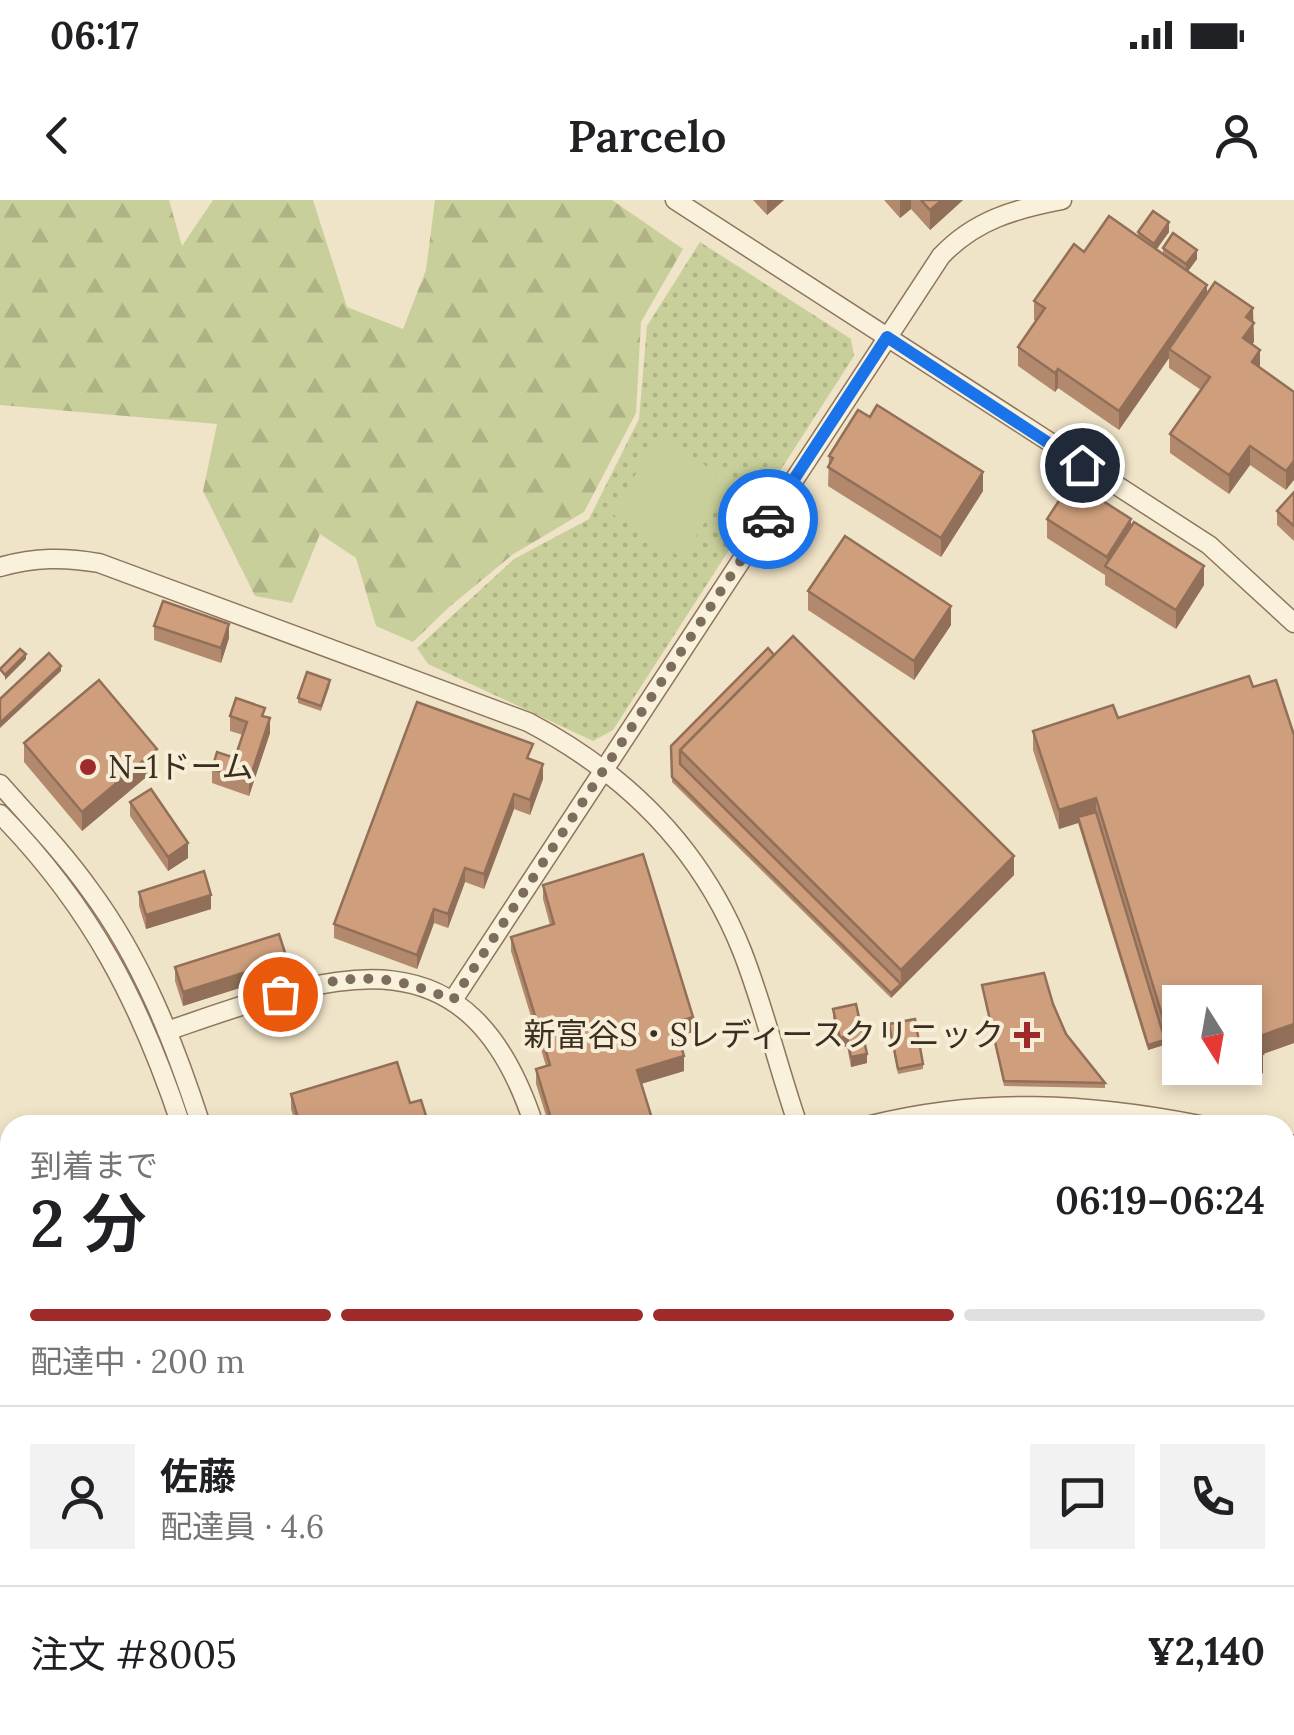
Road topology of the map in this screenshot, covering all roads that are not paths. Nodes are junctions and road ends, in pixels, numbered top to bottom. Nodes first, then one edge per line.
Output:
1 (675, 200) edge
2 (1062, 200) edge
3 (887, 337) junction
4 (0, 567) edge
5 (1294, 623) edge
6 (606, 770) junction
7 (0, 784) edge
8 (0, 814) edge
9 (453, 1000) junction
10 (167, 1030) junction
11 (176, 1115) edge
12 (197, 1115) edge
13 (530, 1115) edge
14 (795, 1115) edge
15 (919, 1115) edge
16 (1143, 1115) edge

1 - 3 street
2 - 3 street
3 - 5 street
3 - 6 street
4 - 6 street
6 - 9 street
6 - 14 street
7 - 10 street
8 - 11 street
9 - 10 street
9 - 13 street
10 - 12 street
15 - 16 street

